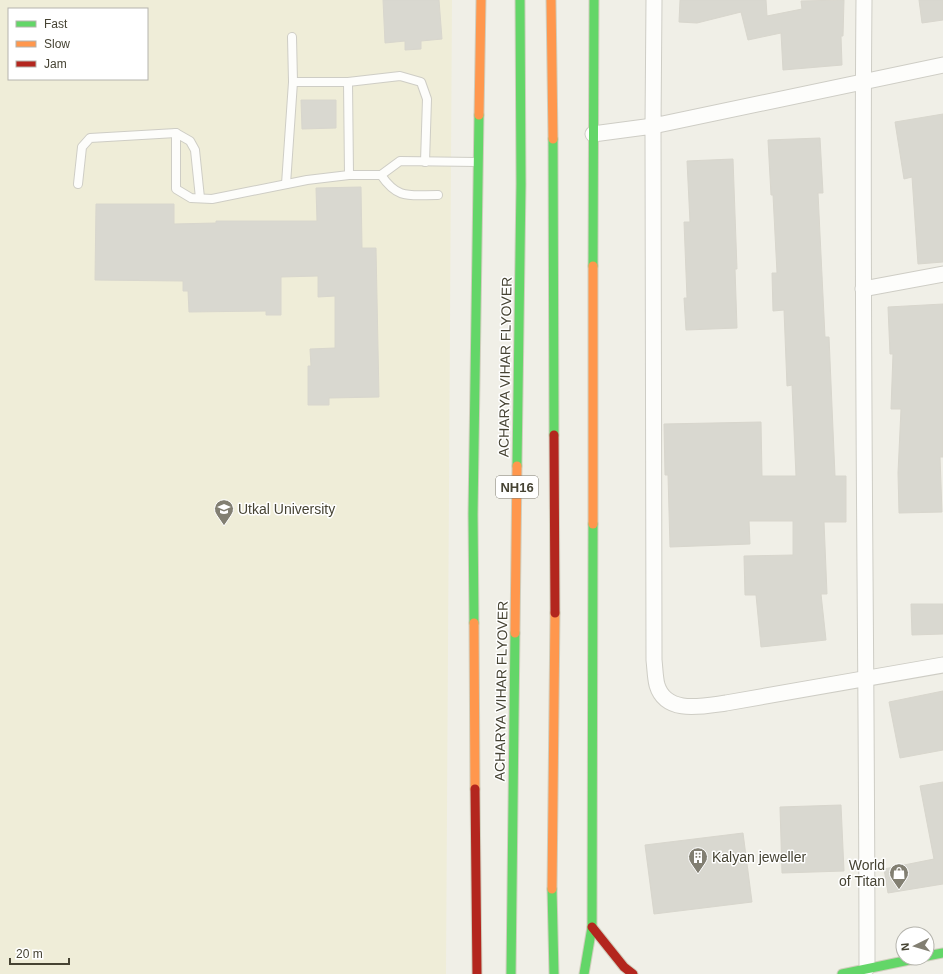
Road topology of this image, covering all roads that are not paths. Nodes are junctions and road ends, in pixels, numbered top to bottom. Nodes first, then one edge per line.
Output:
1 (480, 0) edge
2 (520, 0) edge
3 (551, 0) edge
4 (594, 0) edge
5 (654, 0) edge
6 (864, 0) edge
7 (292, 37) dead end
8 (943, 65) edge
9 (293, 82) junction
10 (348, 82) junction
11 (863, 82) junction
12 (653, 126) junction
13 (176, 133) junction
14 (593, 134) junction
15 (425, 162) junction
16 (478, 162) junction
17 (349, 175) junction
18 (381, 175) junction
19 (78, 184) dead end
20 (286, 184) junction
21 (438, 195) dead end
22 (200, 198) junction
23 (943, 274) edge
24 (863, 289) junction
25 (943, 665) edge
26 (867, 679) junction
27 (592, 927) junction
28 (895, 963) edge
29 (867, 968) junction
30 (477, 974) edge
31 (511, 974) edge
32 (554, 974) edge
33 (584, 974) edge
34 (633, 974) edge
35 (842, 974) edge

1 - 16 main road
2 - 31 main road, ACHARYA VIHAR FLYOVER / NH16
3 - 32 main road, NH16
4 - 14 main road
5 - 12 street
6 - 11 street
7 - 9 lane
8 - 11 street
9 - 10 lane
9 - 20 lane
10 - 15 lane
10 - 17 lane
11 - 12 street
11 - 24 street
12 - 14 street
12 - 26 street
13 - 19 lane
13 - 22 lane
13 - 22 lane
14 - 27 main road
15 - 16 lane
15 - 18 lane
16 - 30 main road
17 - 18 lane
17 - 20 lane
18 - 21 lane
20 - 22 lane
23 - 24 street
24 - 26 street
25 - 26 street
26 - 29 street
27 - 33 main road
27 - 34 main road
28 - 29 main road
29 - 35 main road

